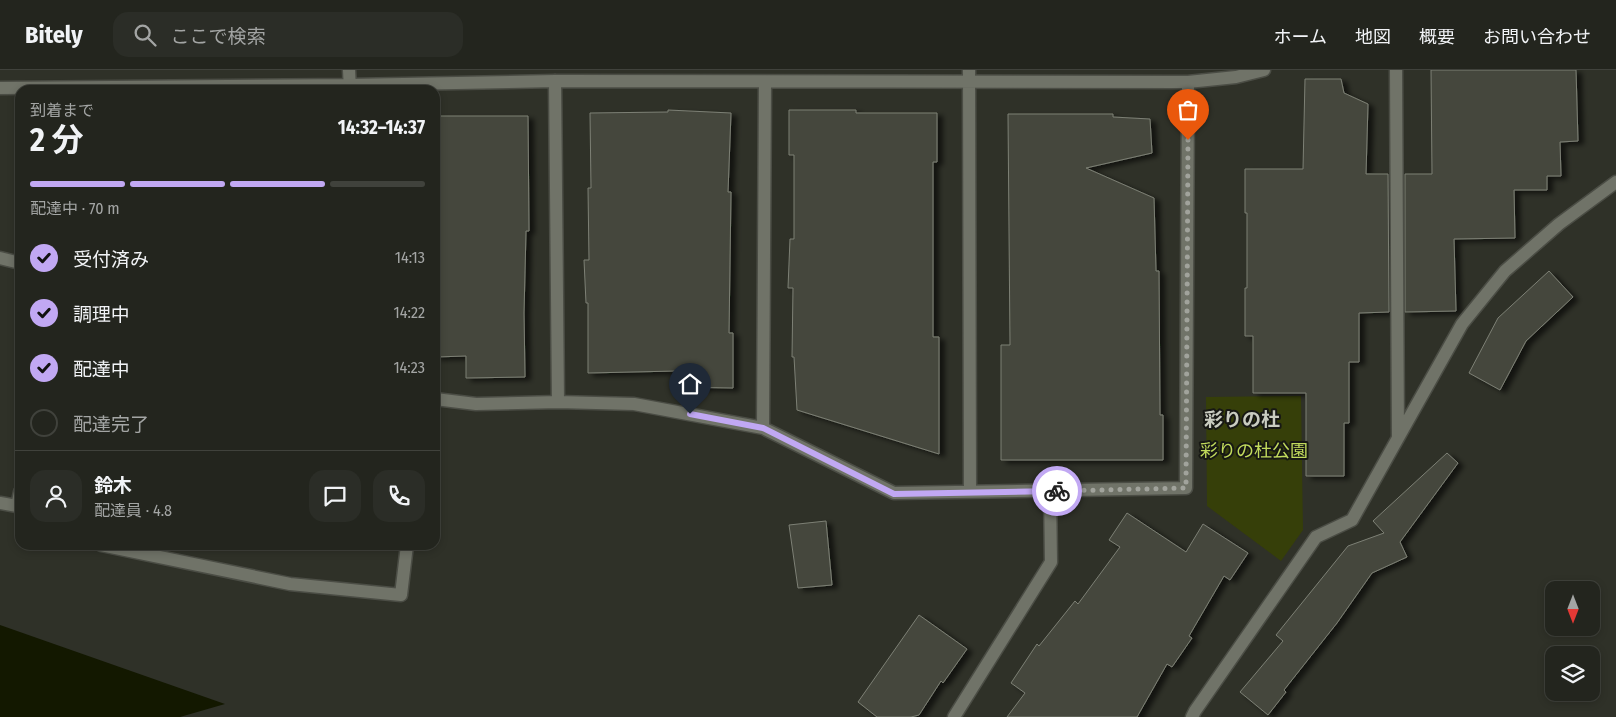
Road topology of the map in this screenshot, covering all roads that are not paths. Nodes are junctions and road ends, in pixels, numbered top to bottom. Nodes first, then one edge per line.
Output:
1 (350, 70) edge
2 (1264, 70) edge
3 (1396, 70) edge
4 (970, 75) edge
5 (555, 81) junction
6 (765, 82) junction
7 (1188, 82) junction
8 (350, 85) edge
9 (438, 85) edge
10 (0, 88) edge
11 (15, 88) edge
12 (1616, 182) edge
13 (0, 258) edge
14 (15, 262) edge
15 (440, 400) edge
16 (558, 402) junction
17 (763, 428) junction
18 (1398, 440) junction
19 (1050, 491) junction
20 (970, 492) junction
21 (0, 503) edge
22 (15, 507) edge
23 (125, 550) edge
24 (406, 550) edge
25 (954, 717) edge
26 (1192, 717) edge

1 - 8 street
2 - 7 street
3 - 18 street
4 - 6 street
4 - 7 street
4 - 20 street
5 - 6 street
5 - 9 street
5 - 16 street
6 - 17 street
7 - 19 street
10 - 11 street
12 - 18 street
13 - 14 street
15 - 16 street
16 - 17 street
17 - 20 street
18 - 26 street
19 - 20 street
19 - 25 street
21 - 22 street
23 - 24 street

